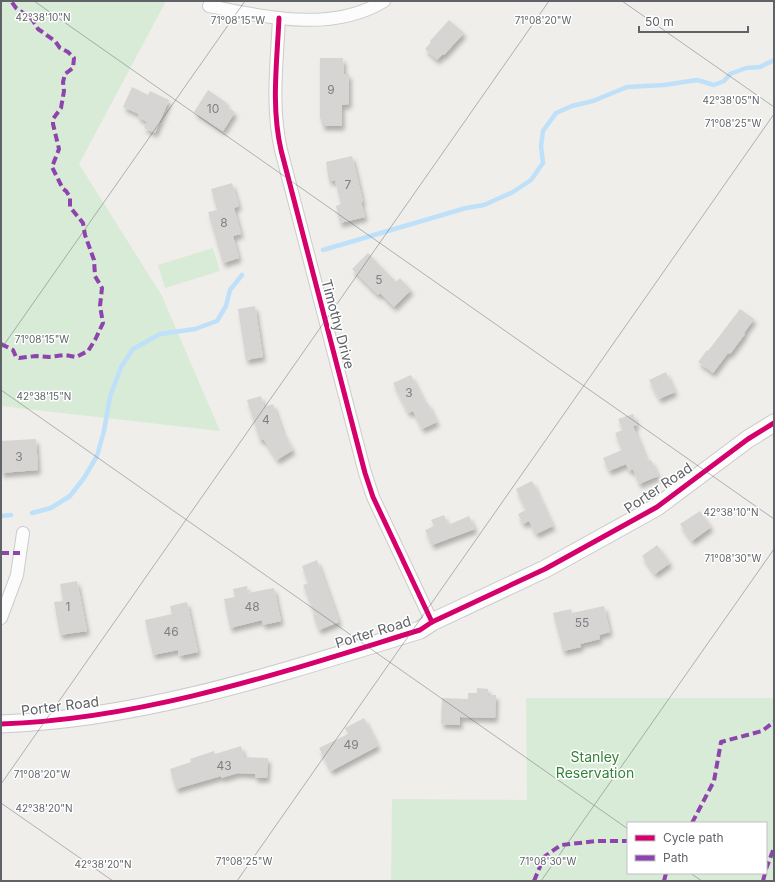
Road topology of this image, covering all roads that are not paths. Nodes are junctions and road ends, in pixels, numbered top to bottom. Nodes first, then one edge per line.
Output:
1 (384, 1) edge
2 (209, 6) dead end
3 (279, 18) junction
4 (774, 423) edge
5 (23, 533) dead end
6 (1, 618) edge
7 (432, 622) junction
8 (1, 724) edge

1 - 3 street
2 - 3 street
3 - 7 street, Timothy Drive
4 - 7 street, Porter Road
5 - 6 street
7 - 8 street, Porter Road

